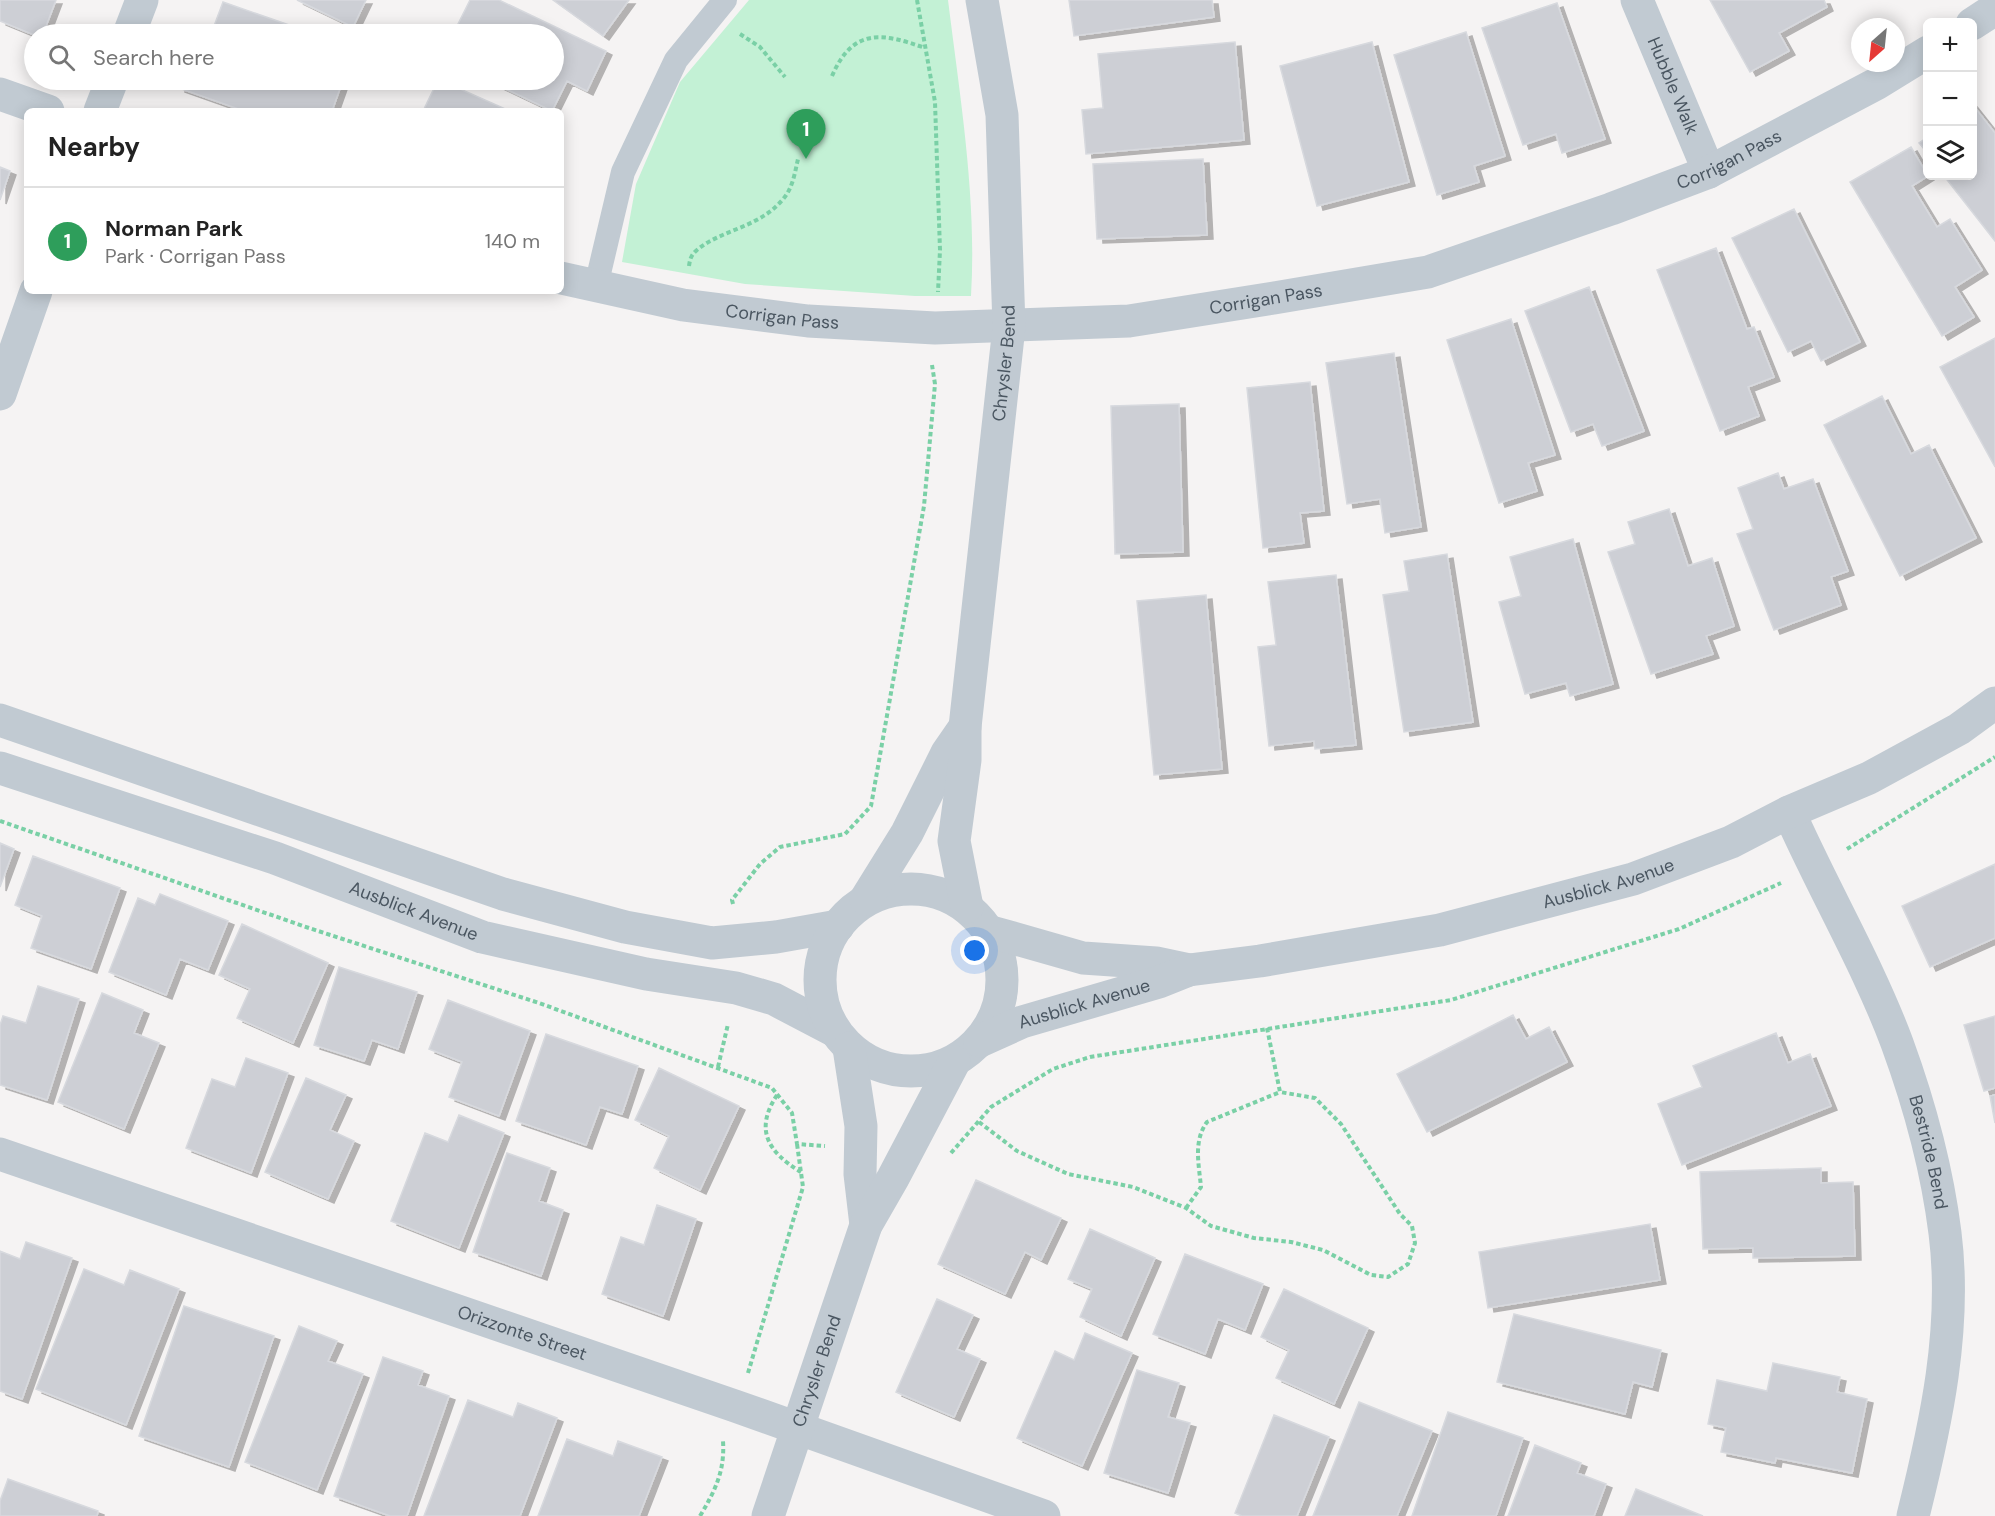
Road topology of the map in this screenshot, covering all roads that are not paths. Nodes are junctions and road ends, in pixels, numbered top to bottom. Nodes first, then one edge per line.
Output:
1 (142, 0) edge
2 (982, 0) edge
3 (1637, 0) edge
4 (720, 6) edge
5 (1995, 9) edge
6 (1977, 21) edge
7 (133, 24) edge
8 (1923, 55) edge
9 (108, 90) edge
10 (0, 94) edge
11 (40, 108) edge
12 (101, 108) edge
13 (1709, 172) junction
14 (564, 279) edge
15 (596, 286) junction
16 (35, 294) edge
17 (1009, 327) junction
18 (0, 393) edge
19 (1995, 703) edge
20 (0, 720) edge
21 (964, 727) junction
22 (0, 768) edge
23 (1789, 812) junction
24 (866, 899) junction
25 (977, 919) junction
26 (838, 926) junction
27 (1188, 970) junction
28 (841, 1039) junction
29 (980, 1041) junction
30 (954, 1062) junction
31 (0, 1154) edge
32 (866, 1225) junction
33 (797, 1430) junction
34 (768, 1516) edge
35 (1044, 1516) edge
36 (1913, 1516) edge

1 - 7 street
2 - 17 street, Chrysler Bend
3 - 13 street, Hubble Walk
4 - 15 lane
5 - 6 street
8 - 13 street, Corrigan Pass
9 - 12 street
10 - 11 street
13 - 17 street, Corrigan Pass
14 - 15 street, Corrigan Pass
15 - 17 street, Corrigan Pass
16 - 18 street
17 - 21 street, Chrysler Bend
19 - 23 street, Ausblick Avenue
20 - 26 street
21 - 24 street, Chrysler Bend
21 - 25 street, Chrysler Bend
22 - 28 street, Ausblick Avenue
23 - 27 street, Ausblick Avenue
23 - 36 street, Bestride Bend
24 - 25 street
24 - 26 street
25 - 27 street, Ausblick Avenue
25 - 29 street
26 - 28 street
27 - 29 street, Ausblick Avenue
28 - 30 street
28 - 32 street, Chrysler Bend
29 - 30 street
30 - 32 street, Chrysler Bend
31 - 33 street, Orizzonte Street
32 - 33 street, Chrysler Bend
33 - 34 street, Chrysler Bend
33 - 35 street, Orizzonte Street

